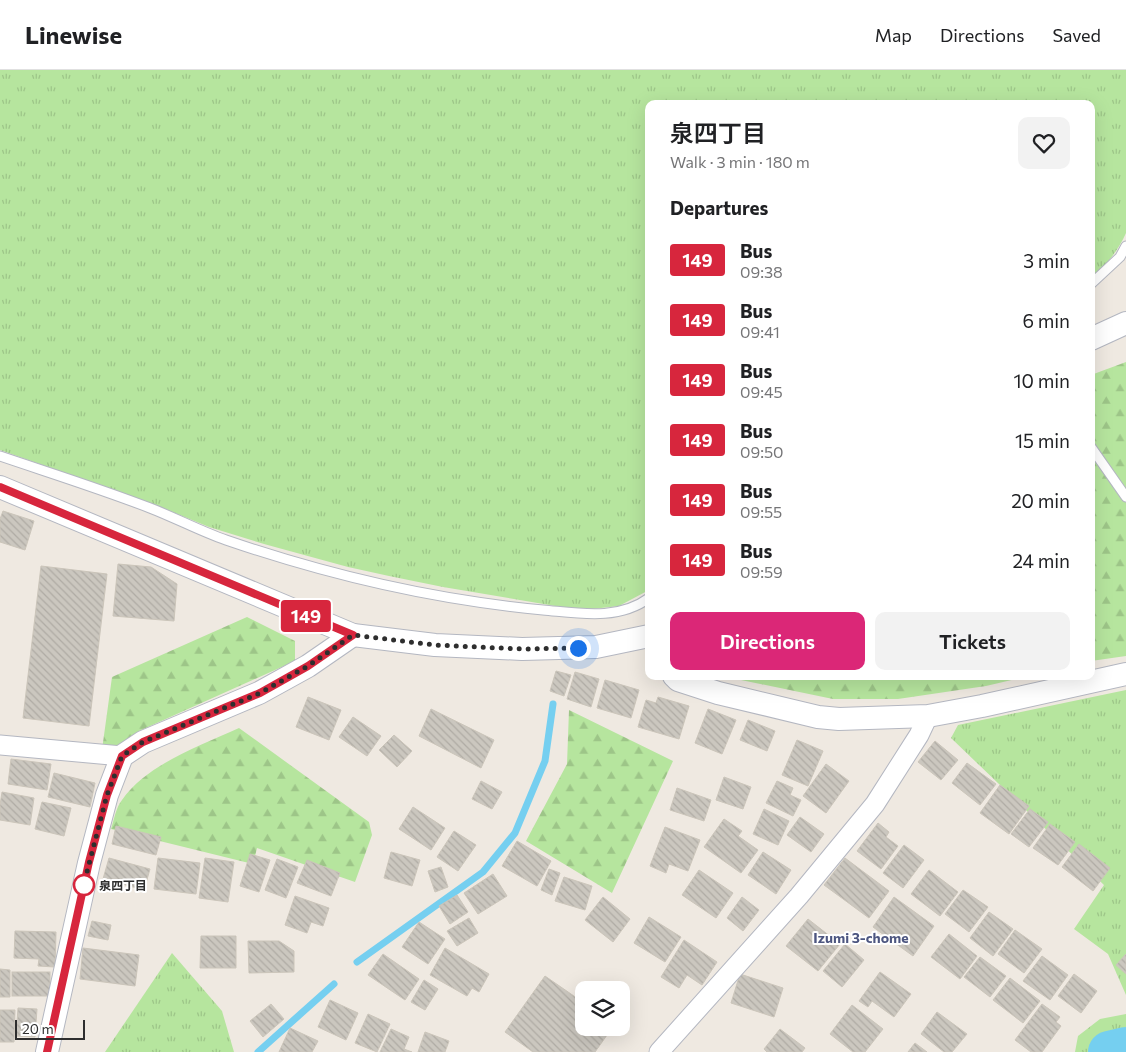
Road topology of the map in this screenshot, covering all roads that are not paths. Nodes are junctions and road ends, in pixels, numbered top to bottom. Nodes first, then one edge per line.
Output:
1 (1126, 246) edge
2 (1095, 280) edge
3 (1126, 323) edge
4 (1095, 337) edge
5 (1095, 453) edge
6 (0, 456) edge
7 (0, 487) edge
8 (1126, 497) edge
9 (645, 600) edge
10 (353, 635) junction
11 (645, 637) edge
12 (1126, 674) edge
13 (678, 680) edge
14 (928, 716) junction
15 (0, 745) edge
16 (122, 756) junction
17 (47, 1052) edge
18 (659, 1052) edge

1 - 2 lane
3 - 4 street
5 - 8 lane
6 - 9 lane
7 - 10 street
10 - 11 street
10 - 16 street
12 - 14 street
13 - 14 street
14 - 18 street
15 - 16 street
16 - 17 street

